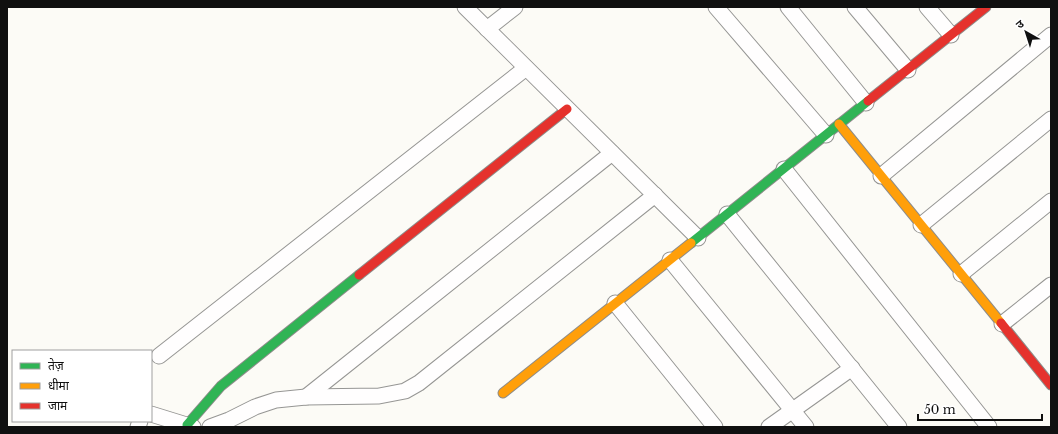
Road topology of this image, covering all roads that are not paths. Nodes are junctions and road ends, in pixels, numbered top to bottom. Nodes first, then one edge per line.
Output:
1 (465, 7) edge
2 (514, 7) edge
3 (716, 7) edge
4 (788, 7) edge
5 (855, 7) edge
6 (927, 7) edge
7 (986, 7) edge
8 (487, 29) junction
9 (951, 35) junction
10 (1051, 35) edge
11 (526, 68) junction
12 (908, 70) junction
13 (866, 103) junction
14 (567, 109) junction
15 (1051, 119) edge
16 (839, 124) junction
17 (826, 135) junction
18 (612, 153) junction
19 (784, 169) junction
20 (881, 176) junction
21 (655, 195) junction
22 (1051, 201) edge
23 (727, 214) junction
24 (921, 225) junction
25 (698, 238) junction
26 (670, 260) junction
27 (961, 274) junction
28 (1051, 285) edge
29 (615, 303) junction
30 (1002, 324) junction
31 (159, 356) dead end
32 (852, 368) junction
33 (1051, 385) edge
34 (503, 393) dead end
35 (306, 397) junction
36 (793, 410) junction
37 (152, 414) edge
38 (190, 426) edge
39 (210, 427) edge
40 (715, 427) edge
41 (770, 427) edge
42 (806, 427) edge
43 (899, 427) edge
44 (989, 427) edge

1 - 8 street
2 - 8 street
3 - 17 street
4 - 13 street
5 - 12 street
6 - 9 street
7 - 9 street
8 - 11 street
9 - 12 street
10 - 20 street
11 - 14 street
11 - 31 street
12 - 13 street
13 - 16 street
14 - 18 street
14 - 38 street
15 - 24 street
16 - 17 street
16 - 20 street
17 - 19 street
18 - 21 street
18 - 35 street
19 - 23 street
19 - 44 street
20 - 24 street
21 - 25 street
21 - 35 street
22 - 27 street
23 - 25 street
23 - 32 street
24 - 27 street
25 - 26 street
26 - 29 street
26 - 36 street
27 - 30 street
28 - 30 street
29 - 34 street
29 - 40 street
30 - 33 street
32 - 36 street
32 - 43 street
35 - 39 street
36 - 41 street
36 - 42 street
37 - 38 street

